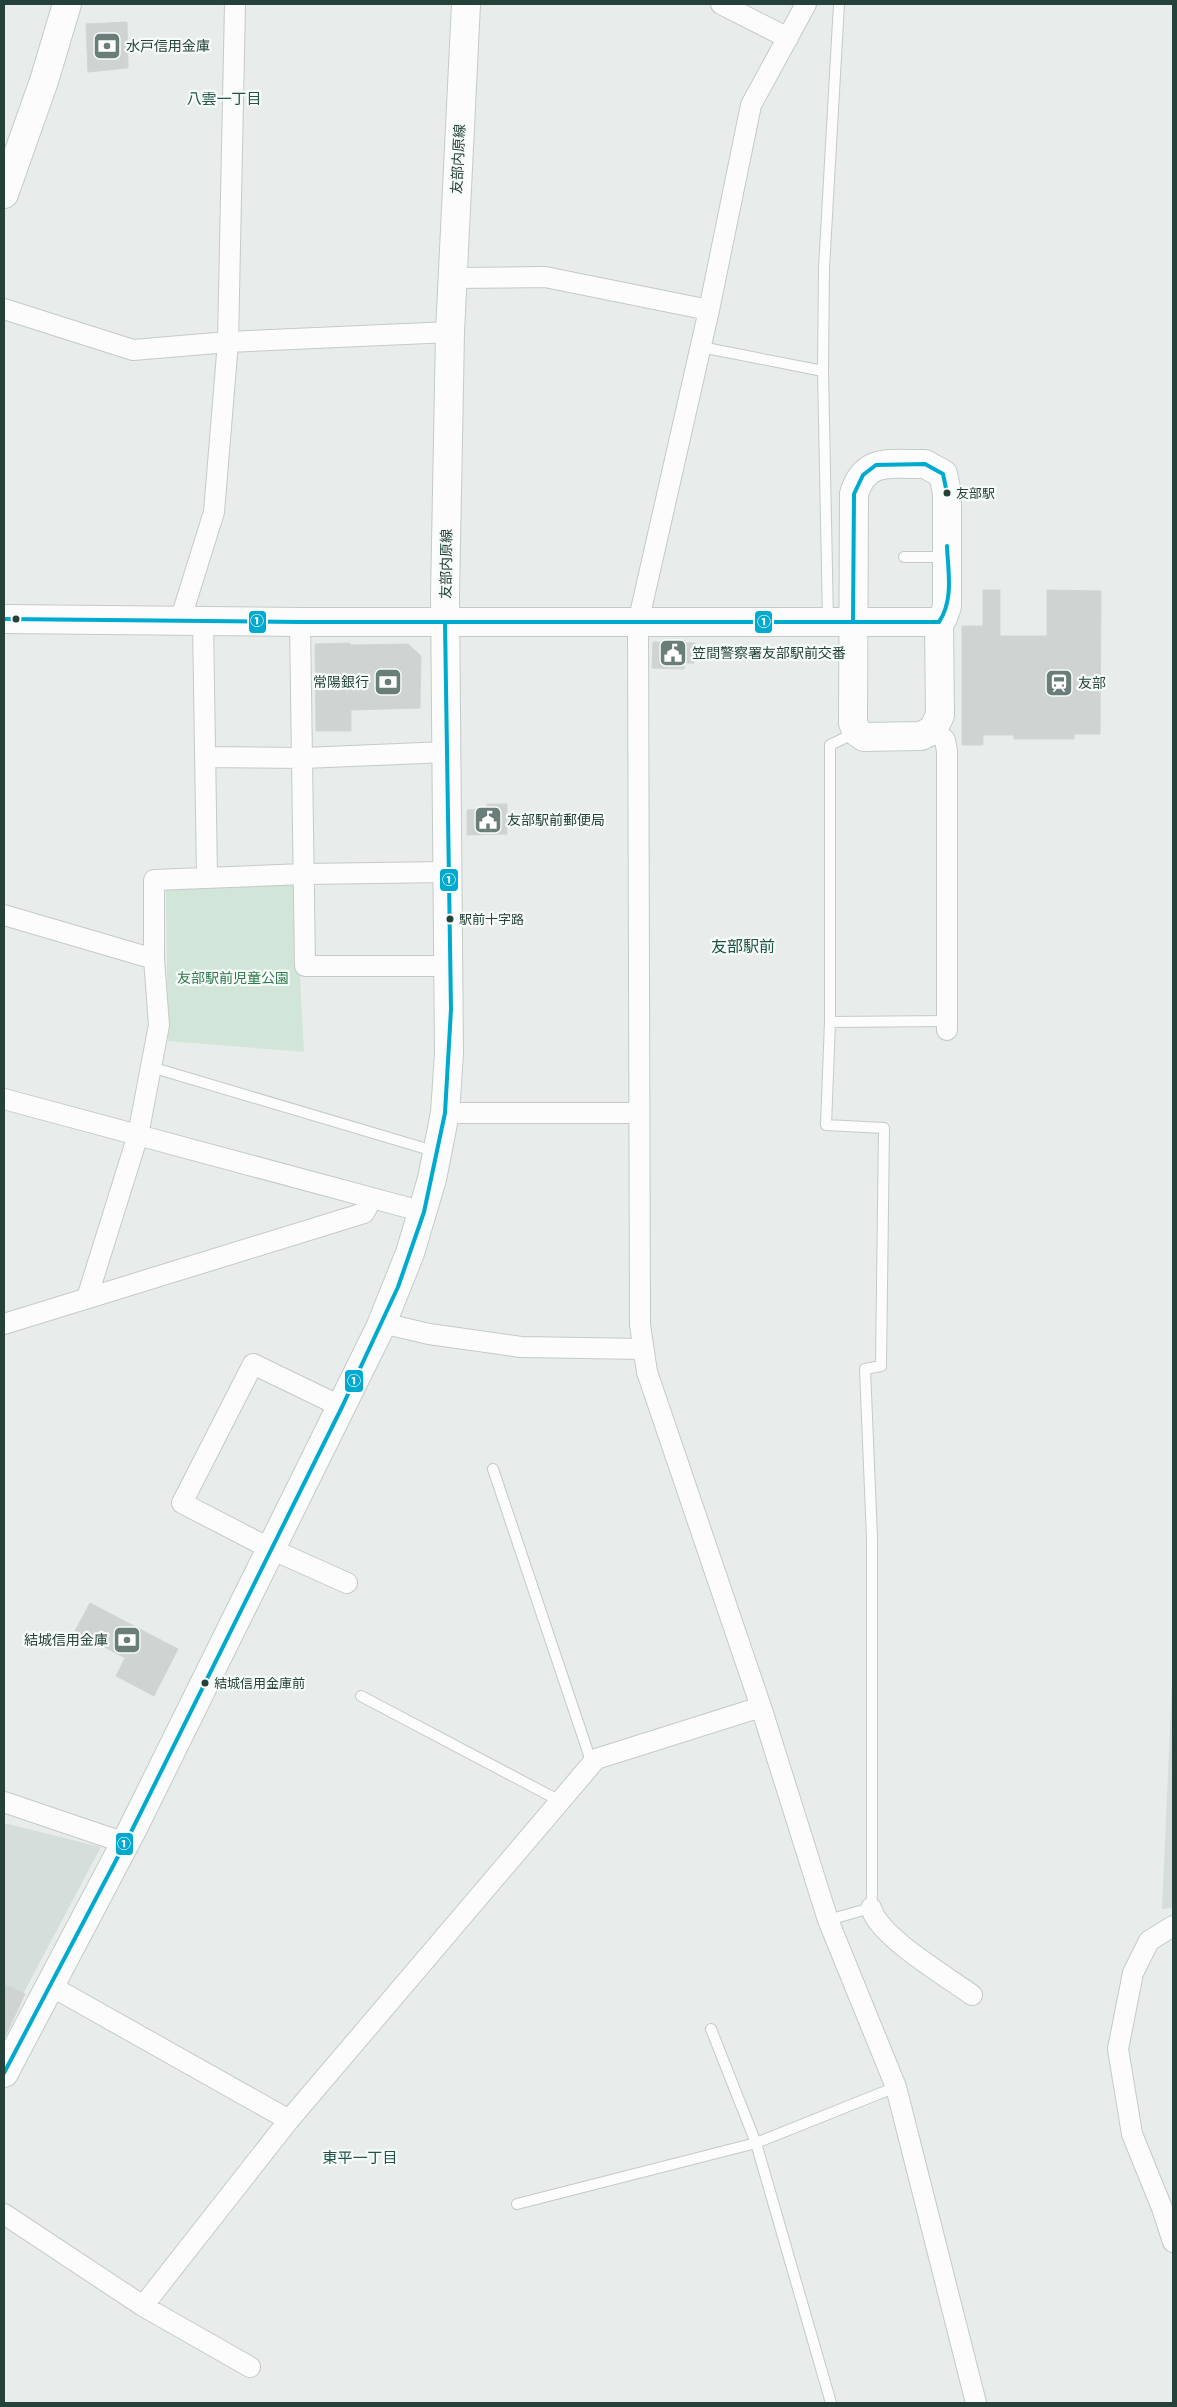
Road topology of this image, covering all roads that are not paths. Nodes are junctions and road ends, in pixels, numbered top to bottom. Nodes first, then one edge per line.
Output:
1 (67, 4) edge
2 (235, 4) edge
3 (466, 4) edge
4 (721, 4) edge
5 (806, 4) edge
6 (839, 4) edge
7 (788, 38) junction
8 (4, 194) edge
9 (452, 278) junction
10 (4, 308) edge
11 (709, 310) junction
12 (450, 332) junction
13 (228, 342) junction
14 (701, 346) junction
15 (823, 371) junction
16 (904, 557) dead end
17 (947, 557) junction
18 (4, 619) edge
19 (192, 621) junction
20 (300, 622) junction
21 (445, 622) junction
22 (841, 622) junction
23 (939, 622) junction
24 (638, 623) junction
25 (933, 730) junction
26 (857, 732) junction
27 (446, 752) junction
28 (206, 757) junction
29 (304, 758) junction
30 (447, 872) junction
31 (304, 874) junction
32 (207, 876) junction
33 (4, 916) edge
34 (154, 959) junction
35 (450, 966) junction
36 (830, 1022) junction
37 (947, 1025) joint
38 (151, 1067) junction
39 (4, 1099) edge
40 (445, 1113) junction
41 (638, 1113) junction
42 (138, 1135) junction
43 (438, 1153) junction
44 (372, 1199) junction
45 (424, 1212) junction
46 (88, 1298) junction
47 (382, 1323) junction
48 (4, 1324) edge
49 (643, 1348) junction
50 (342, 1407) junction
51 (492, 1469) dead end
52 (271, 1549) junction
53 (347, 1583) dead end
54 (361, 1696) dead end
55 (760, 1707) junction
56 (592, 1764) junction
57 (560, 1801) junction
58 (4, 1802) edge
59 (125, 1843) junction
60 (871, 1908) junction
61 (828, 1920) junction
62 (1173, 1926) edge
63 (49, 1985) junction
64 (972, 1995) dead end
65 (711, 2029) dead end
66 (4, 2073) edge
67 (896, 2087) junction
68 (289, 2120) junction
69 (756, 2143) junction
70 (517, 2204) dead end
71 (4, 2214) edge
72 (1173, 2242) edge
73 (143, 2306) junction
74 (250, 2367) dead end
75 (831, 2403) edge
76 (976, 2403) edge

1 - 8 main road
2 - 13 street
3 - 9 main road, 友部内原線
4 - 7 street
5 - 7 street
6 - 15 lane
7 - 11 street
9 - 11 street
9 - 12 main road, 友部内原線
10 - 13 street
11 - 14 street
12 - 13 street
12 - 21 main road, 友部内原線
13 - 19 street
14 - 15 lane
14 - 24 street
15 - 22 lane
16 - 17 lane
17 - 22 main road
17 - 23 main road
18 - 19 main road
19 - 20 main road
19 - 28 street
20 - 21 main road
20 - 29 street
21 - 24 main road
21 - 27 main road, 友部内原線
22 - 23 main road
22 - 24 main road
22 - 26 main road
23 - 25 main road
24 - 41 street
25 - 26 main road
25 - 37 street
26 - 36 lane
27 - 29 street
27 - 30 main road, 友部内原線
28 - 29 street
28 - 32 street
29 - 31 street
30 - 31 street
30 - 35 main road, 友部内原線
31 - 32 street
31 - 35 street
32 - 34 street
33 - 34 street
34 - 38 street
35 - 40 main road, 友部内原線
36 - 37 lane
36 - 60 lane
38 - 42 street
38 - 43 lane
39 - 42 street
40 - 41 street
40 - 43 main road, 友部内原線
41 - 49 street
42 - 44 street
42 - 46 street
43 - 45 main road, 友部内原線
44 - 45 street
44 - 46 street
45 - 47 main road, 友部内原線
46 - 48 street
47 - 49 street
47 - 50 main road, 友部内原線
49 - 55 street
50 - 52 main road, 友部内原線
50 - 52 street
51 - 56 lane
52 - 53 street
52 - 59 main road, 友部内原線
54 - 57 lane
55 - 56 street
55 - 61 street
56 - 57 street
57 - 68 street
58 - 59 street
59 - 63 main road, 友部内原線
60 - 61 lane
60 - 64 street
61 - 67 street
62 - 72 street
63 - 66 main road, 友部内原線
63 - 68 street
65 - 69 lane
67 - 69 lane
67 - 76 street
68 - 73 street
69 - 70 lane
69 - 75 lane
71 - 73 street
73 - 74 street

